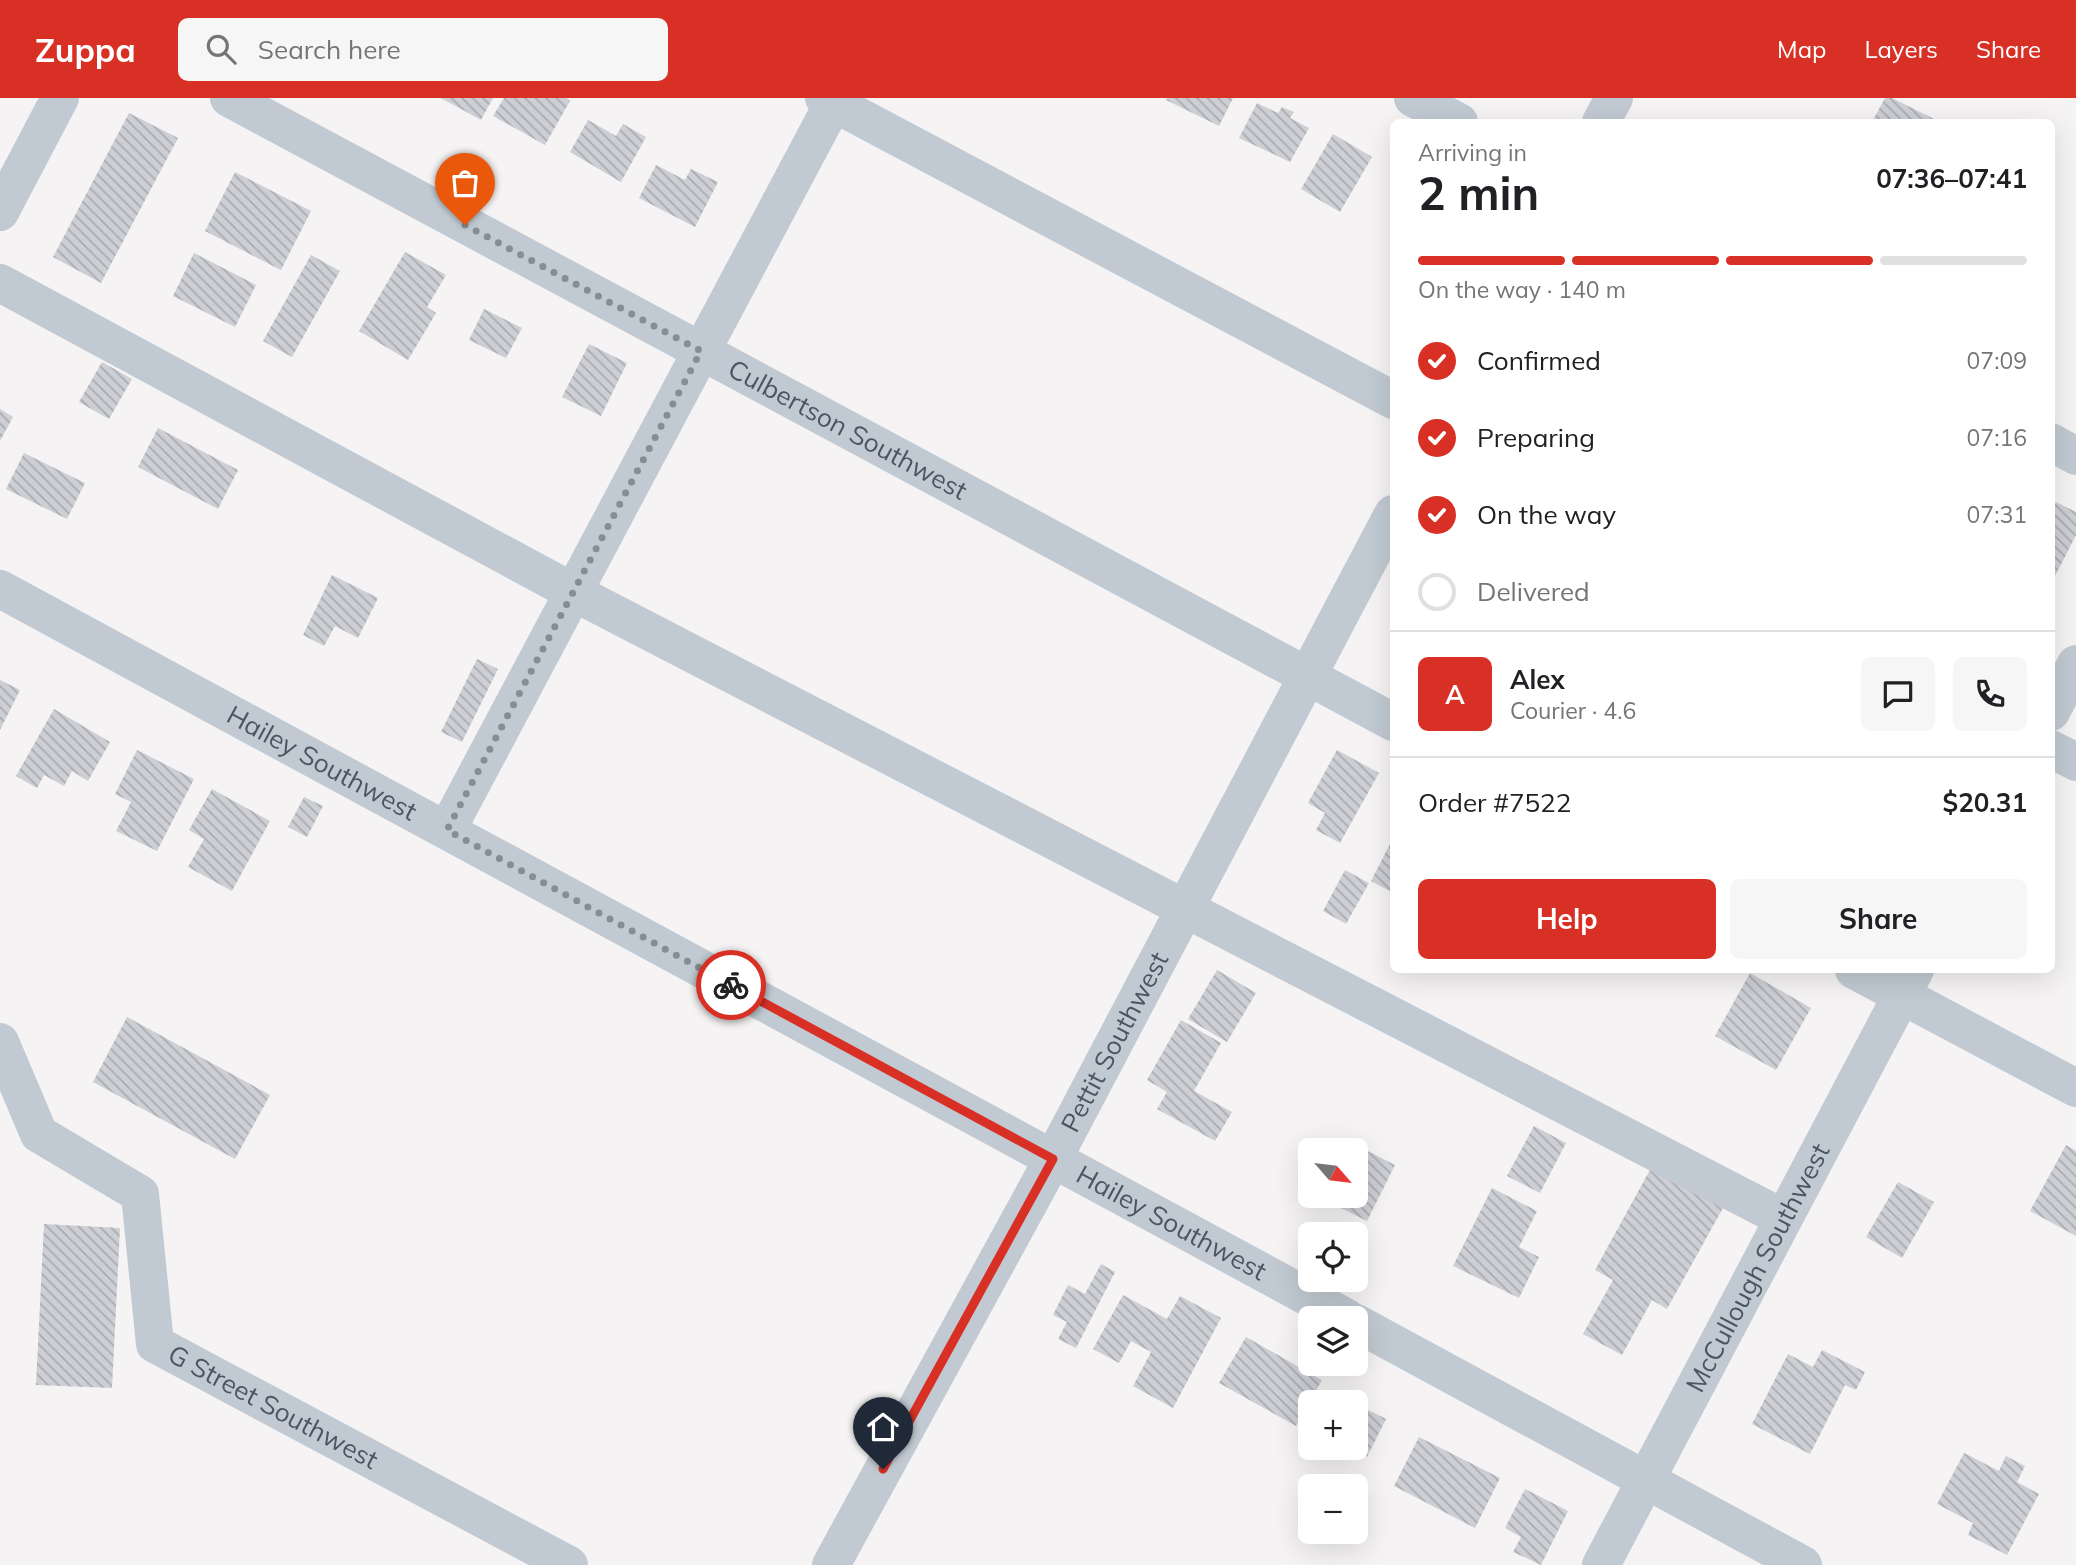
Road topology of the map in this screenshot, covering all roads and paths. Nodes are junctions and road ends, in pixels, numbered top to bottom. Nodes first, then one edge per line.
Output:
1 (60, 98) edge
2 (229, 98) edge
3 (1413, 98) edge
4 (1614, 98) edge
5 (831, 100) edge
6 (1453, 119) edge
7 (1603, 119) edge
8 (0, 212) edge
9 (0, 283) edge
10 (701, 351) junction
11 (1390, 398) edge
12 (2055, 444) edge
13 (2076, 456) edge
14 (1390, 520) edge
15 (0, 589) edge
16 (573, 592) junction
17 (2076, 664) edge
18 (1307, 676) junction
19 (2055, 704) edge
20 (1390, 720) edge
21 (2055, 751) edge
22 (2076, 762) edge
23 (447, 830) junction
24 (1184, 908) junction
25 (1868, 973) edge
26 (1909, 982) edge
27 (0, 1042) edge
28 (2076, 1088) edge
29 (1053, 1159) junction
30 (1783, 1217) junction
31 (1325, 1306) edge
32 (1368, 1329) edge
33 (1646, 1480) junction
34 (569, 1565) edge
35 (831, 1565) edge
36 (1601, 1565) edge
37 (1803, 1565) edge

1 - 8 street
2 - 10 street, Culbertson Southwest
3 - 6 street
4 - 7 street
5 - 10 street
5 - 11 street
9 - 16 street
10 - 16 street
10 - 18 street, Culbertson Southwest
12 - 13 street
14 - 18 street, Pettit Southwest
15 - 23 street, Hailey Southwest
16 - 23 street
16 - 24 street
17 - 19 street
18 - 20 street, Culbertson Southwest
18 - 24 street, Pettit Southwest
21 - 22 street
23 - 29 street, Hailey Southwest
24 - 29 street, Pettit Southwest
24 - 30 street
25 - 26 street
26 - 28 street
26 - 30 street, McCullough Southwest
27 - 34 street, G Street Southwest
29 - 31 street, Hailey Southwest
29 - 35 street, Pettit Southwest
30 - 33 street, McCullough Southwest
32 - 33 street
33 - 36 street, McCullough Southwest
33 - 37 street

